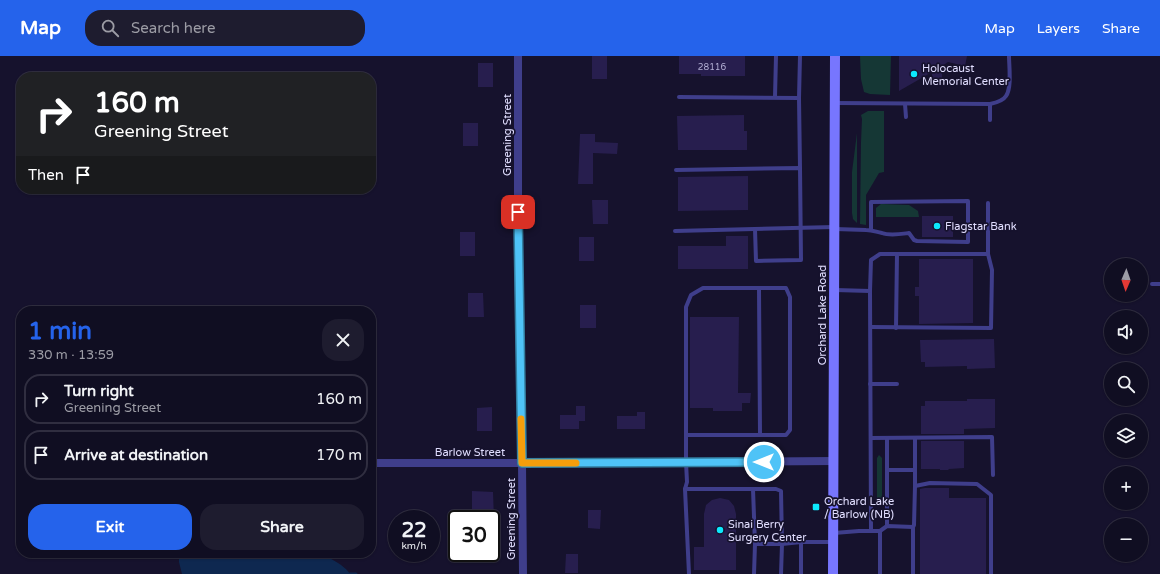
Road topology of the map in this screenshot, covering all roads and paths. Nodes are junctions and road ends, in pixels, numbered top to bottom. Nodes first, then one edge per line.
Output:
1 (518, 56) edge
2 (776, 56) edge
3 (800, 56) edge
4 (835, 56) edge
5 (1009, 56) edge
6 (680, 97) dead end
7 (776, 97) junction
8 (800, 98) junction
9 (835, 103) junction
10 (906, 104) junction
11 (990, 104) junction
12 (906, 117) dead end
13 (990, 120) dead end
14 (800, 168) junction
15 (676, 170) dead end
16 (988, 203) dead end
17 (801, 227) junction
18 (755, 228) junction
19 (834, 228) junction
20 (871, 230) junction
21 (675, 231) dead end
22 (897, 254) junction
23 (988, 254) junction
24 (1152, 284) dead end
25 (1160, 284) edge
26 (759, 288) junction
27 (834, 290) junction
28 (870, 291) junction
29 (871, 327) junction
30 (896, 328) junction
31 (870, 384) junction
32 (897, 384) dead end
33 (686, 435) junction
34 (760, 435) junction
35 (871, 438) junction
36 (887, 438) junction
37 (915, 438) junction
38 (834, 461) junction
39 (376, 462) edge
40 (686, 462) junction
41 (522, 463) junction
42 (887, 470) junction
43 (915, 470) junction
44 (992, 475) dead end
45 (915, 486) junction
46 (685, 489) junction
47 (753, 489) junction
48 (886, 526) junction
49 (913, 527) junction
50 (871, 531) junction
51 (880, 531) junction
52 (833, 538) junction
53 (801, 542) junction
54 (755, 544) junction
55 (782, 544) junction
56 (522, 574) edge
57 (689, 574) edge
58 (754, 574) edge
59 (781, 574) edge
60 (801, 574) edge
61 (833, 574) edge
62 (880, 574) edge
63 (913, 574) edge
64 (991, 574) edge

1 - 41 street, Greening Street
2 - 7 lane
3 - 8 lane
4 - 9 main road, Orchard Lake Road
5 - 11 lane
6 - 7 lane
7 - 8 lane
8 - 14 lane
9 - 10 lane
9 - 19 main road, Orchard Lake Road
10 - 11 lane
10 - 12 lane
11 - 13 lane
14 - 15 lane
14 - 17 lane
16 - 23 lane
17 - 18 lane
17 - 18 lane
17 - 19 lane
18 - 21 lane
19 - 20 lane
19 - 27 main road, Orchard Lake Road
20 - 20 lane
22 - 23 lane
22 - 28 lane
22 - 30 lane
23 - 30 lane
24 - 25 lane
26 - 33 lane
26 - 34 lane
26 - 34 lane
27 - 28 lane
27 - 38 main road, Orchard Lake Road
28 - 29 lane
29 - 30 lane
29 - 31 lane
31 - 32 lane
31 - 35 lane
33 - 34 lane
33 - 40 lane
35 - 36 lane
35 - 50 lane
36 - 37 lane
36 - 42 lane
37 - 43 lane
37 - 44 lane
38 - 40 street, Barlow Street
38 - 52 main road, Orchard Lake Road
39 - 41 street, Barlow Street
40 - 41 street, Barlow Street
40 - 46 lane
41 - 56 street, Greening Street
42 - 43 lane
42 - 48 lane
43 - 45 lane
45 - 49 lane
45 - 64 lane
46 - 47 lane
46 - 57 lane
47 - 54 lane
47 - 55 lane
48 - 49 lane
48 - 51 lane
49 - 63 lane
50 - 51 lane
50 - 52 lane
51 - 62 lane
52 - 53 lane
52 - 61 main road, Orchard Lake Road
53 - 55 lane
53 - 60 lane
54 - 55 lane
54 - 58 lane
55 - 59 lane

